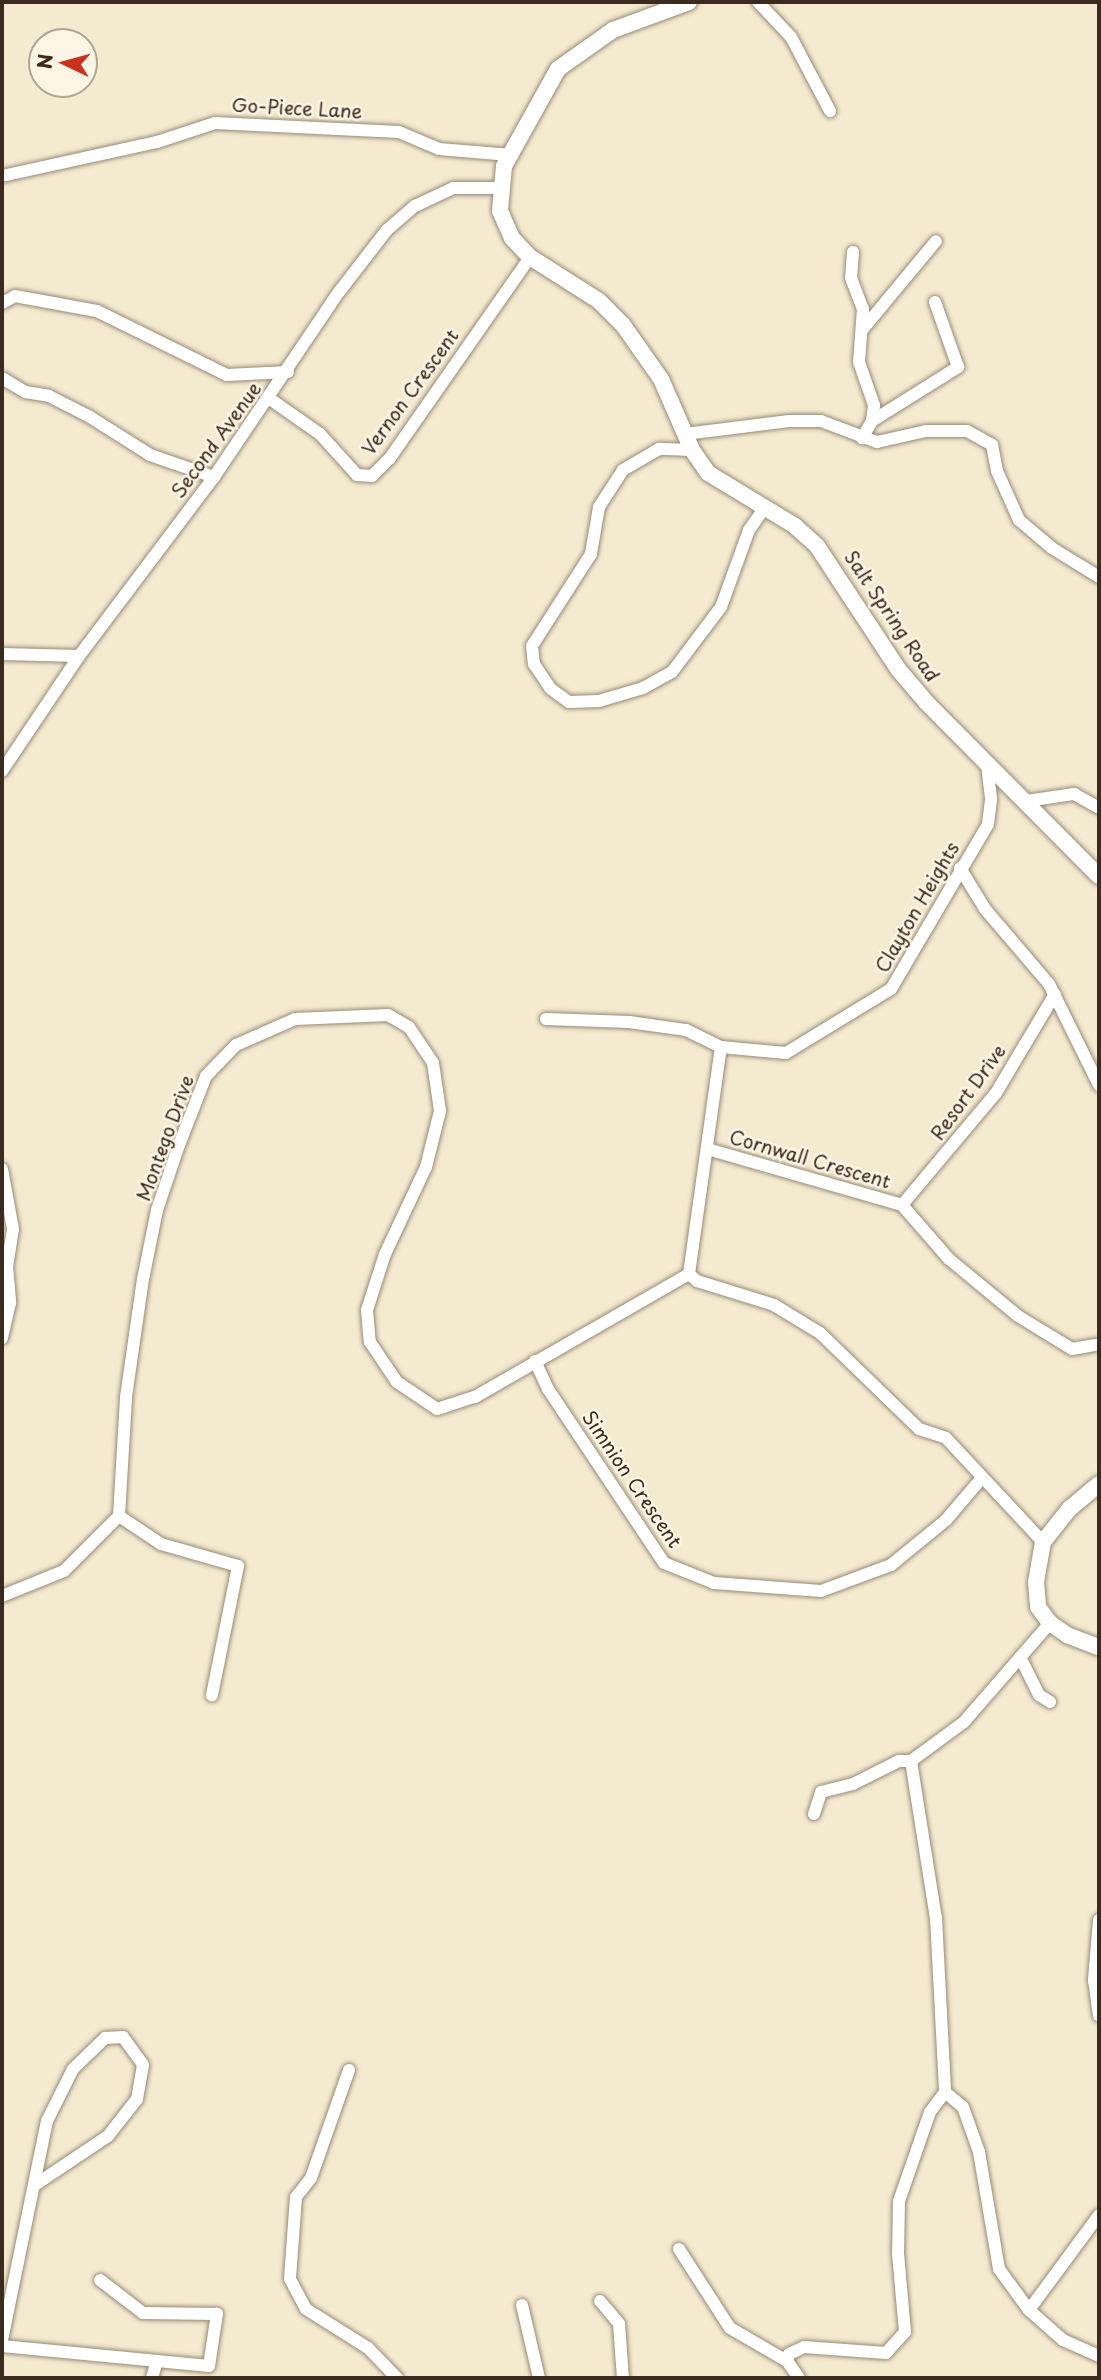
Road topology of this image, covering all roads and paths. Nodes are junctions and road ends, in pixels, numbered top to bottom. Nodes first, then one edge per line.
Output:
1 (689, 2) edge
2 (758, 2) edge
3 (830, 111) dead end
4 (510, 155) junction
5 (2, 176) edge
6 (498, 188) junction
7 (936, 242) dead end
8 (853, 252) dead end
9 (530, 257) junction
10 (935, 302) dead end
11 (2, 303) edge
12 (863, 330) junction
13 (288, 372) junction
14 (2, 378) edge
15 (270, 399) junction
16 (872, 421) junction
17 (685, 434) junction
18 (862, 438) junction
19 (692, 450) junction
20 (214, 477) junction
21 (763, 510) junction
22 (1099, 577) edge
23 (2, 654) edge
24 (79, 656) junction
25 (987, 767) junction
26 (2, 771) edge
27 (1026, 801) junction
28 (1099, 808) edge
29 (960, 868) junction
30 (1099, 876) edge
31 (1055, 994) junction
32 (546, 1019) dead end
33 (721, 1047) junction
34 (1099, 1086) edge
35 (707, 1149) junction
36 (2, 1169) edge
37 (902, 1205) junction
38 (689, 1274) junction
39 (2, 1338) edge
40 (1099, 1344) edge
41 (535, 1361) junction
42 (981, 1479) junction
43 (1099, 1484) edge
44 (119, 1516) junction
45 (1044, 1542) junction
46 (2, 1596) edge
47 (1051, 1623) junction
48 (1099, 1647) edge
49 (1020, 1657) junction
50 (212, 1695) dead end
51 (1050, 1702) dead end
52 (911, 1761) junction
53 (814, 1814) dead end
54 (1099, 1920) edge
55 (1099, 2016) edge
56 (349, 2070) dead end
57 (944, 2092) junction
58 (35, 2185) junction
59 (1099, 2215) edge
60 (679, 2249) dead end
61 (100, 2280) dead end
62 (600, 2301) dead end
63 (522, 2305) dead end
64 (1029, 2310) junction
65 (2, 2340) edge
66 (2, 2346) edge
67 (1099, 2356) edge
68 (787, 2361) junction
69 (156, 2364) junction
70 (152, 2378) edge
71 (397, 2378) edge
72 (539, 2378) edge
73 (624, 2378) edge
74 (800, 2378) edge

1 - 4 street
2 - 3 street
4 - 5 street, Go-Piece Lane
4 - 6 street
6 - 9 street, Salt Spring Road
6 - 13 street, Second Avenue
7 - 12 street
8 - 12 street
9 - 15 street, Vernon Crescent
9 - 17 street, Salt Spring Road
10 - 16 street
11 - 13 street
12 - 16 street
13 - 15 street, Second Avenue
14 - 20 street
15 - 20 street, Second Avenue
16 - 18 street
17 - 18 street
17 - 19 street, Salt Spring Road
18 - 22 street
19 - 21 street, Salt Spring Road
19 - 21 street
20 - 24 street, Second Avenue
21 - 25 street, Salt Spring Road
23 - 24 street
24 - 26 street, Second Avenue
25 - 27 street, Salt Spring Road
25 - 29 street, Clayton Heights
27 - 28 street
27 - 30 street, Salt Spring Road
29 - 31 street
29 - 33 street, Clayton Heights
31 - 34 street
31 - 37 street, Resort Drive
32 - 33 street
33 - 35 street
35 - 37 street, Cornwall Crescent
35 - 38 street
36 - 39 street
37 - 40 street, Cornwall Crescent
38 - 41 street
38 - 42 street
41 - 42 street, Simnion Crescent
41 - 44 street, Montego Drive
42 - 45 street
43 - 45 street
44 - 46 street
44 - 50 street
45 - 47 street
47 - 48 street
47 - 49 street
49 - 51 street
49 - 52 street
52 - 53 street
52 - 57 street
54 - 55 street
56 - 71 street
57 - 64 street
57 - 68 street
58 - 58 street
58 - 65 street
59 - 64 street
60 - 68 street
61 - 69 street
62 - 73 street
63 - 72 street
64 - 67 street
66 - 69 street
68 - 74 street
69 - 70 street

